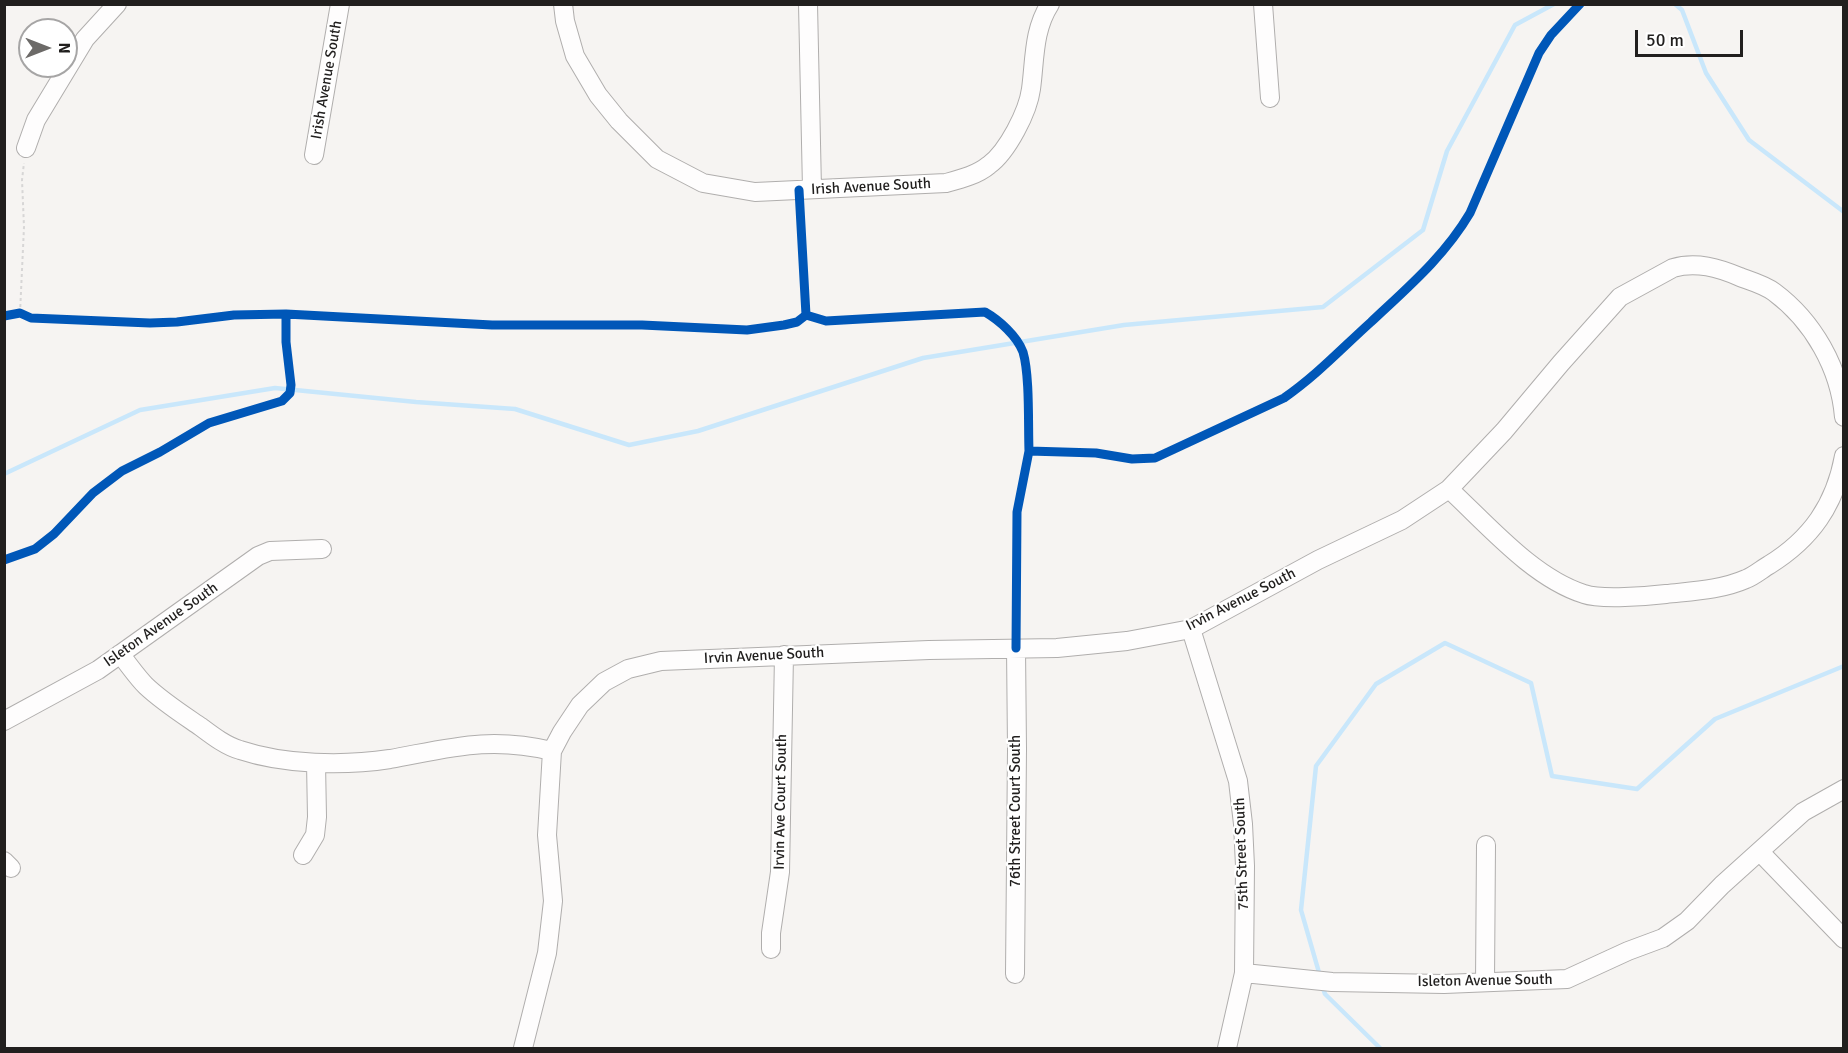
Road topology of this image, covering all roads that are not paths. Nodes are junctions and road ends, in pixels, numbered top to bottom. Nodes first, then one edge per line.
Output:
1 (117, 4) edge
2 (340, 4) edge
3 (563, 4) edge
4 (808, 4) edge
5 (1050, 4) edge
6 (1263, 4) edge
7 (1270, 98) dead end
8 (26, 148) road end
9 (314, 155) dead end
10 (812, 189) junction
11 (1844, 417) edge
12 (1844, 456) edge
13 (1449, 489) junction
14 (322, 549) dead end
15 (1191, 629) junction
16 (1016, 648) junction
17 (120, 654) junction
18 (784, 655) junction
19 (4, 721) edge
20 (552, 751) junction
21 (316, 763) junction
22 (1844, 789) edge
23 (1486, 845) dead end
24 (1760, 852) junction
25 (303, 855) dead end
26 (1844, 939) edge
27 (771, 949) dead end
28 (1244, 973) junction
29 (1015, 974) dead end
30 (1485, 982) junction
31 (523, 1048) edge
32 (1227, 1048) edge

1 - 8 street
2 - 9 street, Irish Avenue South
3 - 10 street, Irish Avenue South
4 - 10 street
5 - 10 street, Irish Avenue South
6 - 7 street
11 - 13 street, Irvin Avenue South
12 - 13 street
13 - 15 street, Irvin Avenue South
14 - 17 street, Isleton Avenue South
15 - 16 street, Irvin Avenue South
15 - 28 street, 75th Street South
16 - 18 street, Irvin Avenue South
16 - 29 street, 76th Street Court South
17 - 19 street, Isleton Avenue South
17 - 21 street
18 - 20 street, Irvin Avenue South
18 - 27 street, Irvin Ave Court South
20 - 21 street
20 - 31 street
21 - 25 street
22 - 24 street, Isleton Avenue South
23 - 30 street
24 - 26 street
24 - 30 street, Isleton Avenue South
28 - 30 street, Isleton Avenue South
28 - 32 street, 75th Street South

